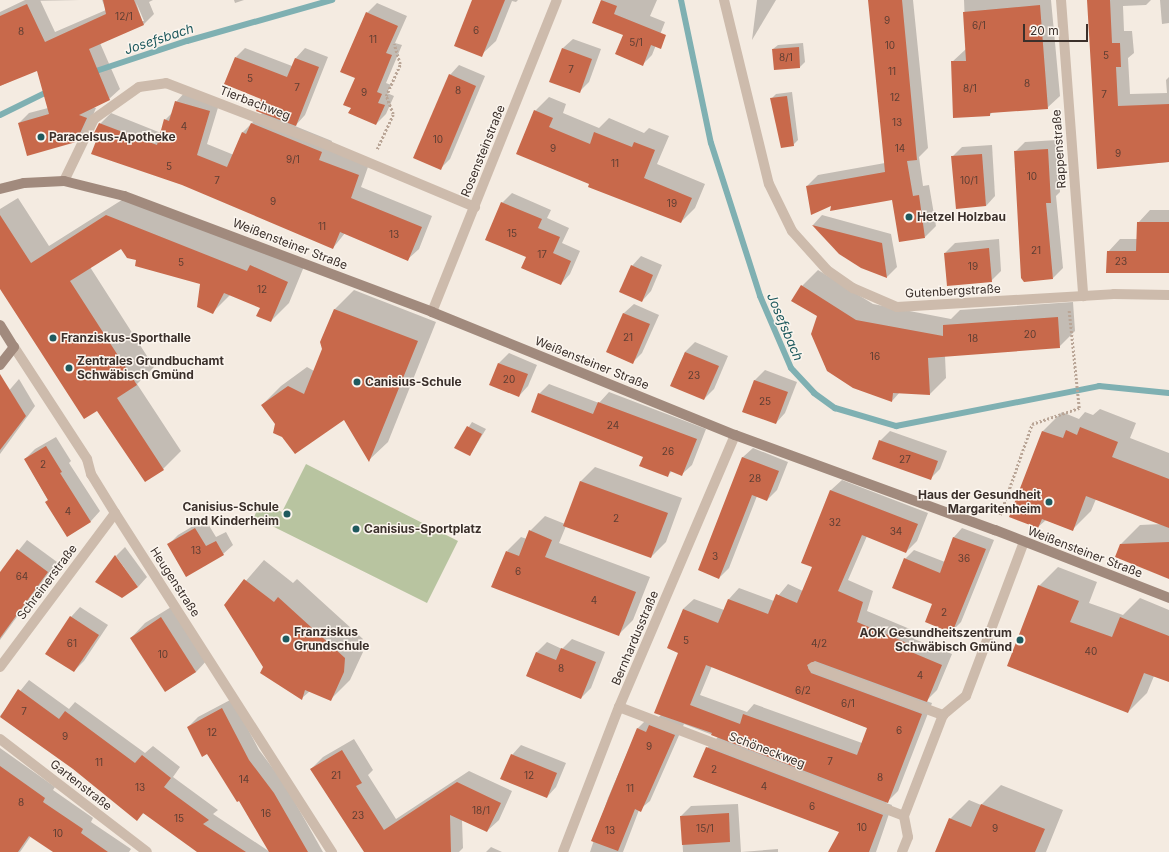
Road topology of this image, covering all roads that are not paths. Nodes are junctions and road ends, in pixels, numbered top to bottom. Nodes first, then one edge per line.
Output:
1 (557, 0) edge
2 (724, 0) edge
3 (1061, 0) edge
4 (64, 181) junction
5 (0, 189) edge
6 (475, 208) junction
7 (1169, 295) edge
8 (1083, 296) junction
9 (432, 312) junction
10 (0, 325) edge
11 (14, 347) junction
12 (0, 365) edge
13 (735, 435) junction
14 (115, 513) junction
15 (1024, 542) junction
16 (1169, 598) edge
17 (0, 667) edge
18 (813, 667) dead end
19 (620, 707) junction
20 (943, 715) junction
21 (0, 739) edge
22 (904, 816) junction
23 (147, 852) edge
24 (332, 852) edge
25 (563, 852) edge
26 (902, 852) edge

1 - 6 street, Rosensteinstraße
2 - 8 street, Gutenbergstraße
3 - 8 street, Rappenstraße
4 - 5 main road, Weißensteiner Straße
4 - 6 street, Tierbachweg
4 - 9 main road, Weißensteiner Straße
6 - 9 street, Rosensteinstraße
7 - 8 street, Gutenbergstraße
9 - 13 main road, Weißensteiner Straße
10 - 11 main road, Heugenstraße
11 - 12 main road
11 - 14 street, Heugenstraße
13 - 15 main road, Weißensteiner Straße
13 - 19 street, Bernhardusstraße
14 - 17 street, Schreinerstraße
14 - 24 street, Heugenstraße
15 - 16 main road, Weißensteiner Straße
15 - 20 street
18 - 20 street
19 - 22 street, Schöneckweg
19 - 25 street, Bernhardusstraße
20 - 22 street
21 - 23 street, Gartenstraße
22 - 26 street

